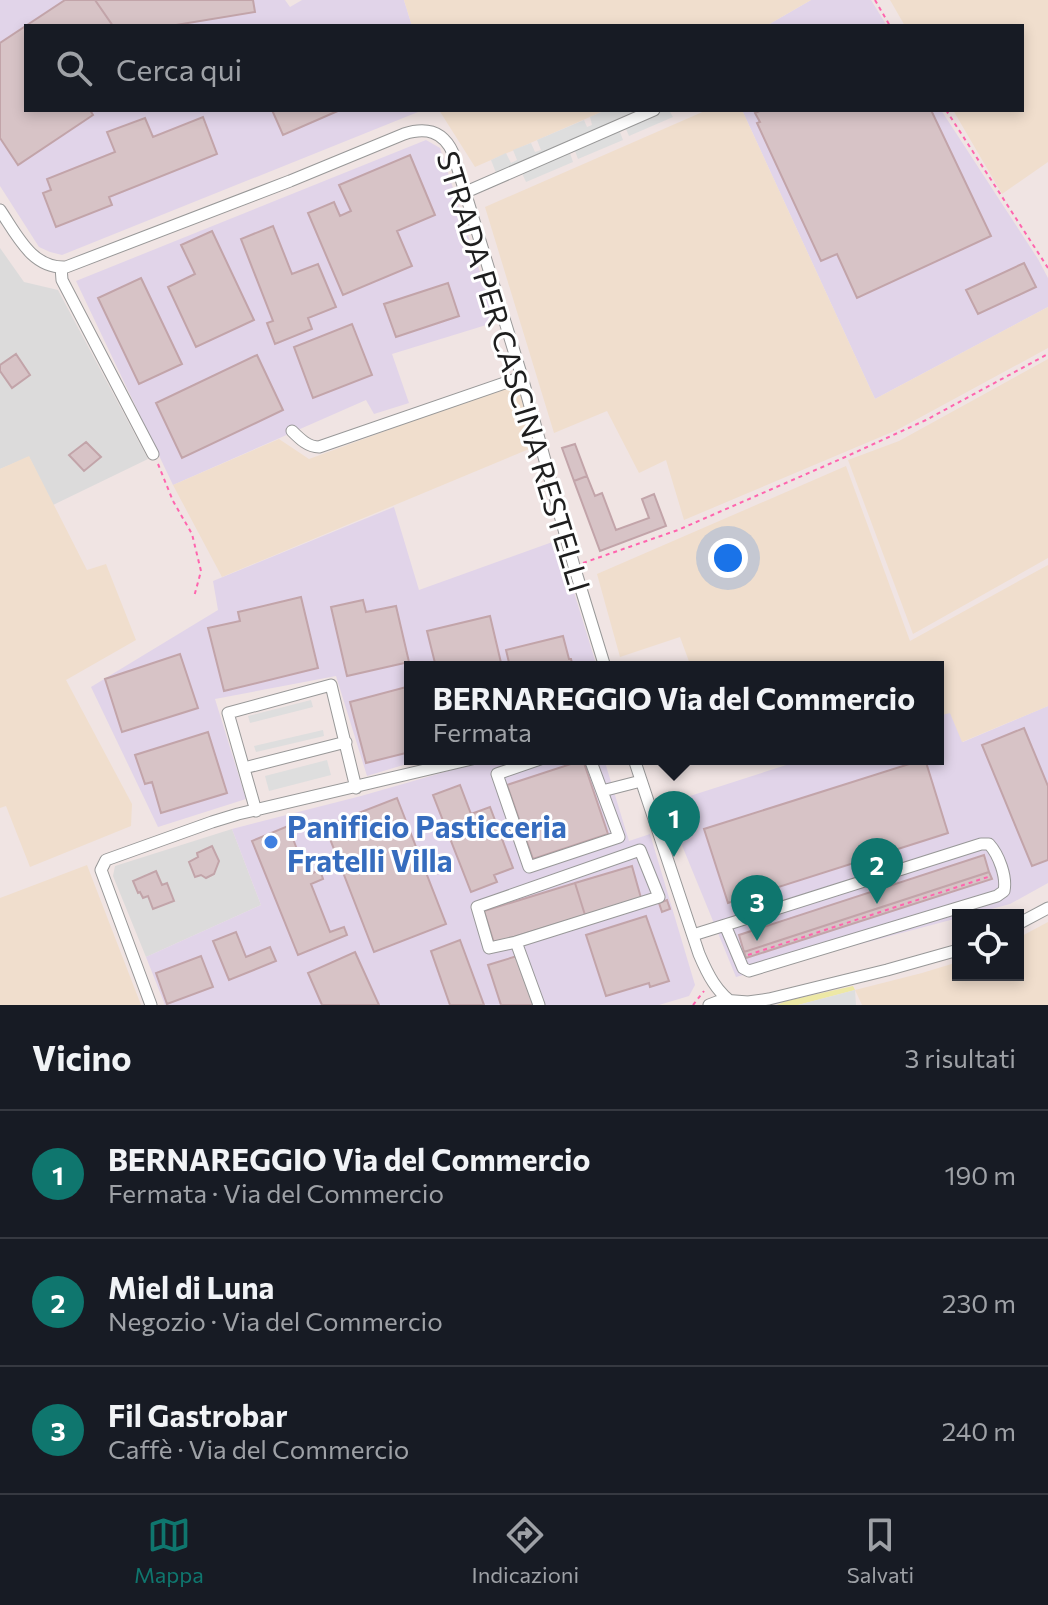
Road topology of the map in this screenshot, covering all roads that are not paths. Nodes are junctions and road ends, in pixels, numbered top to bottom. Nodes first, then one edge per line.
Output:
1 (649, 112) edge
2 (466, 192) junction
3 (0, 210) edge
4 (61, 267) junction
5 (522, 377) junction
6 (292, 431) dead end
7 (153, 454) road end
8 (603, 661) edge
9 (346, 742) junction
10 (448, 765) edge
11 (523, 765) edge
12 (592, 765) edge
13 (636, 765) edge
14 (244, 768) junction
15 (641, 781) junction
16 (356, 788) junction
17 (602, 791) junction
18 (256, 811) junction
19 (1048, 908) edge
20 (1024, 921) edge
21 (725, 925) junction
22 (693, 935) junction
23 (516, 942) junction
24 (952, 952) edge
25 (707, 973) junction
26 (766, 1002) edge
27 (732, 1003) edge
28 (151, 1005) edge
29 (539, 1005) edge
30 (708, 1005) edge

1 - 2 street
2 - 4 street, STRADA PER CASCINA RESTELLI
2 - 5 street, STRADA PER CASCINA RESTELLI
3 - 4 street
4 - 7 street
5 - 6 street
5 - 8 street, STRADA PER CASCINA RESTELLI
9 - 14 street
9 - 14 street
9 - 16 street
10 - 16 street
11 - 17 street
12 - 17 street
13 - 15 street
14 - 18 street
15 - 17 street
15 - 22 street
16 - 18 street
18 - 28 street
19 - 20 street
21 - 21 street
21 - 22 street
22 - 25 street
23 - 23 street
23 - 29 street
24 - 26 street
25 - 27 street
25 - 30 street
26 - 27 street
27 - 30 street

